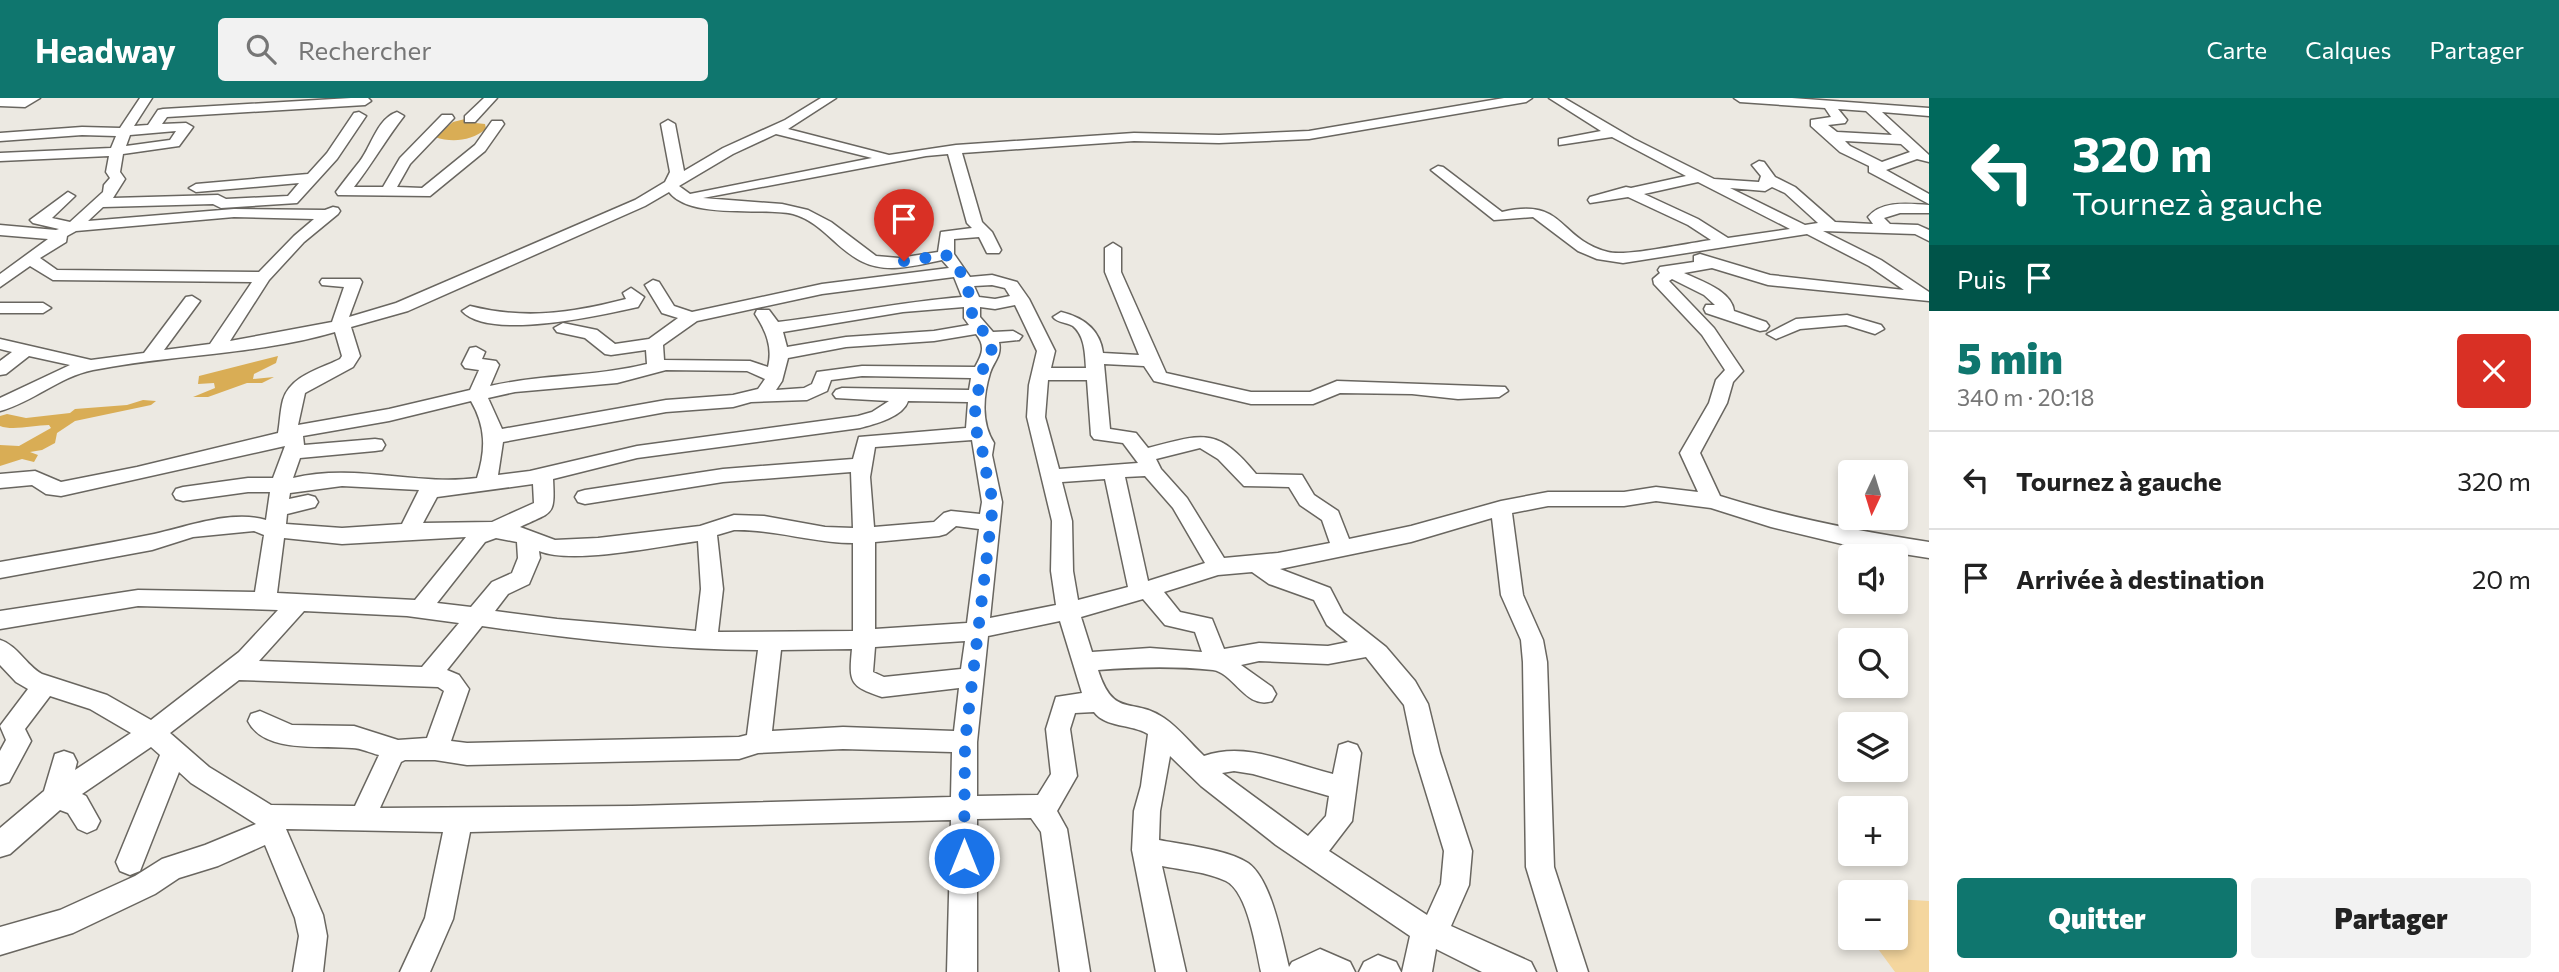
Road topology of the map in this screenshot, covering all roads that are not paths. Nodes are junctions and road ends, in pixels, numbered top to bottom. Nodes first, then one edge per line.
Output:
1 (34, 98) edge
2 (491, 98) edge
3 (831, 98) edge
4 (1524, 98) edge
5 (1555, 98) edge
6 (1740, 98) edge
7 (223, 101) edge
8 (365, 101) dead end
9 (0, 102) edge
10 (142, 103) edge
11 (1828, 104) junction
12 (185, 106) junction
13 (1869, 107) junction
14 (1576, 110) junction
15 (1929, 112) edge
16 (359, 116) dead end
17 (397, 116) dead end
18 (447, 118) dead end
19 (470, 119) dead end
20 (497, 124) dead end
21 (668, 124) dead end
22 (152, 128) junction
23 (776, 130) junction
24 (125, 131) junction
25 (1614, 133) junction
26 (1832, 136) junction
27 (0, 137) edge
28 (1902, 140) junction
29 (1564, 142) dead end
30 (956, 149) junction
31 (116, 153) junction
32 (893, 158) junction
33 (1924, 158) edge
34 (3, 159) edge
35 (1759, 165) dead end
36 (1880, 166) junction
37 (1438, 170) dead end
38 (317, 173) junction
39 (1767, 179) junction
40 (1703, 180) junction
41 (388, 191) junction
42 (678, 191) junction
43 (1626, 191) junction
44 (351, 193) junction
45 (68, 196) dead end
46 (105, 198) junction
47 (1595, 200) dead end
48 (1929, 200) edge
49 (1929, 209) edge
50 (328, 215) junction
51 (73, 226) junction
52 (1830, 226) junction
53 (1885, 228) junction
54 (1806, 229) junction
55 (0, 230) edge
56 (984, 232) junction
57 (58, 235) junction
58 (1929, 236) edge
59 (1724, 242) junction
60 (1113, 248) dead end
61 (993, 250) dead end
62 (1679, 250) junction
63 (946, 255) junction
64 (30, 258) junction
65 (1629, 260) junction
66 (1712, 263) junction
67 (1671, 272) junction
68 (263, 278) junction
69 (0, 282) edge
70 (328, 282) dead end
71 (965, 284) junction
72 (653, 285) dead end
73 (1902, 288) junction
74 (631, 293) dead end
75 (1673, 295) junction
76 (1927, 295) edge
77 (192, 301) dead end
78 (43, 307) dead end
79 (0, 308) edge
80 (1026, 309) junction
81 (470, 311) dead end
82 (1098, 314) dead end
83 (1726, 314) junction
84 (691, 317) junction
85 (1061, 317) junction
86 (532, 320) junction
87 (343, 326) junction
88 (1759, 326) dead end
89 (563, 328) dead end
90 (984, 333) junction
91 (1776, 334) dead end
92 (1013, 336) dead end
93 (531, 339) dead end
94 (654, 343) junction
95 (0, 344) edge
96 (216, 349) junction
97 (26, 350) junction
98 (476, 352) dead end
99 (780, 354) junction
100 (150, 357) junction
101 (1150, 361) junction
102 (92, 365) junction
103 (1095, 366) junction
104 (656, 369) junction
105 (0, 370) edge
106 (916, 371) junction
107 (981, 373) junction
108 (1042, 374) junction
109 (774, 376) junction
110 (1499, 391) dead end
111 (842, 394) dead end
112 (904, 394) junction
113 (477, 396) junction
114 (977, 396) junction
115 (753, 397) junction
116 (0, 405) edge
117 (863, 432) junction
118 (977, 433) junction
119 (495, 437) junction
120 (292, 442) junction
121 (375, 445) dead end
122 (682, 446) junction
123 (1147, 462) junction
124 (862, 465) junction
125 (1114, 472) junction
126 (543, 474) junction
127 (1049, 476) junction
128 (697, 478) junction
129 (0, 481) edge
130 (485, 485) junction
131 (280, 487) junction
132 (461, 487) junction
133 (183, 494) dead end
134 (585, 497) dead end
135 (1712, 501) junction
136 (307, 502) dead end
137 (1501, 508) junction
138 (275, 520) junction
139 (990, 525) junction
140 (489, 530) junction
141 (409, 531) junction
142 (702, 533) junction
143 (864, 535) junction
144 (527, 538) junction
145 (1342, 548) junction
146 (1929, 550) edge
147 (1256, 563) junction
148 (1217, 567) junction
149 (0, 570) edge
150 (1144, 590) junction
151 (265, 602) junction
152 (298, 604) junction
153 (421, 608) junction
154 (1068, 611) junction
155 (477, 615) junction
156 (0, 620) edge
157 (978, 630) junction
158 (864, 639) junction
159 (706, 641) junction
160 (771, 641) junction
161 (1371, 647) junction
162 (0, 649) edge
163 (1216, 659) junction
164 (1084, 662) junction
165 (233, 670) junction
166 (428, 677) junction
167 (972, 677) junction
168 (46, 684) junction
169 (1264, 694) dead end
170 (1101, 701) junction
171 (260, 721) dead end
172 (1161, 730) junction
173 (152, 733) junction
174 (758, 742) junction
175 (965, 742) junction
176 (435, 749) junction
177 (397, 750) junction
178 (174, 752) junction
179 (1348, 752) dead end
180 (64, 762) dead end
181 (1200, 769) junction
182 (0, 774) edge
183 (1345, 788) junction
184 (56, 797) junction
185 (964, 809) junction
186 (1043, 811) junction
187 (362, 819) junction
188 (459, 820) junction
189 (87, 821) dead end
190 (271, 823) junction
191 (0, 845) edge
192 (1145, 850) junction
193 (1311, 852) junction
194 (130, 862) dead end
195 (1429, 931) junction
196 (0, 941) edge
197 (1486, 965) edge
198 (308, 972) edge
199 (415, 972) edge
200 (962, 972) edge
201 (1075, 972) edge
202 (1171, 972) edge
203 (1276, 972) edge
204 (1302, 972) edge
205 (1340, 972) edge
206 (1374, 972) edge
207 (1386, 972) edge
208 (1417, 972) edge
209 (1521, 972) edge
210 (1573, 972) edge

1 - 9 street
2 - 19 street
3 - 23 street
4 - 14 street
4 - 30 street
5 - 14 street
6 - 11 street
7 - 8 street
7 - 12 street
10 - 12 street
10 - 24 street
11 - 13 street
11 - 26 street
12 - 22 street
13 - 15 street
13 - 28 street
14 - 25 street
16 - 38 street
17 - 44 street
18 - 41 street
20 - 41 street
21 - 42 street
22 - 24 street
22 - 31 street
23 - 32 street
23 - 42 street
24 - 27 street
24 - 31 street
25 - 29 street
25 - 40 street
26 - 28 street
26 - 36 street
28 - 33 street
30 - 32 street
30 - 56 street
31 - 34 street
31 - 46 street
32 - 42 street
33 - 36 street
35 - 39 street
36 - 48 street
37 - 65 street
38 - 46 street
38 - 46 street
39 - 40 street
39 - 52 street
40 - 43 street
40 - 54 street
41 - 44 street
42 - 63 street
42 - 87 street
43 - 47 street
43 - 59 street
44 - 50 street
45 - 51 street
46 - 51 street
49 - 53 street
50 - 51 street
50 - 68 street
51 - 57 street
52 - 53 street
52 - 54 street
53 - 58 street
54 - 59 street
54 - 73 street
55 - 57 street
56 - 61 street
56 - 63 street
57 - 64 street
59 - 62 street
60 - 101 street
62 - 65 street
62 - 66 street
63 - 71 street
64 - 68 street
64 - 69 street
65 - 67 street
66 - 67 street
66 - 73 street
67 - 75 street
67 - 83 street
68 - 96 street
70 - 87 street
71 - 80 street
71 - 84 street
71 - 90 street
71 - 99 street
72 - 84 street
73 - 76 street
73 - 91 street
74 - 86 street
75 - 83 street
75 - 135 street
77 - 100 street
78 - 79 street
80 - 85 street
80 - 108 street
81 - 86 street
82 - 85 street
83 - 88 street
84 - 94 street
85 - 103 street
86 - 93 street
87 - 96 street
87 - 120 street
89 - 94 street
90 - 92 street
90 - 99 street
90 - 107 street
94 - 104 street
95 - 97 street
96 - 100 street
97 - 102 street
97 - 105 street
98 - 113 street
99 - 109 street
100 - 102 street
101 - 103 street
101 - 110 street
102 - 116 street
103 - 108 street
103 - 123 street
104 - 109 street
104 - 113 street
106 - 107 street
106 - 112 street
106 - 115 street
107 - 114 street
108 - 127 street
109 - 115 street
111 - 112 street
112 - 114 street
112 - 117 street
113 - 119 street
113 - 120 street
114 - 118 street
115 - 119 street
117 - 118 street
117 - 122 street
117 - 124 street
118 - 139 street
119 - 130 street
120 - 121 street
120 - 129 street
120 - 131 street
122 - 126 street
122 - 128 street
123 - 125 street
123 - 145 street
123 - 148 street
124 - 128 street
124 - 143 street
125 - 127 street
125 - 150 street
126 - 130 street
126 - 140 street
127 - 154 street
128 - 134 street
130 - 132 street
131 - 132 street
131 - 133 street
131 - 138 street
132 - 141 street
135 - 137 street
135 - 146 street
136 - 138 street
137 - 145 street
137 - 210 street
138 - 141 street
138 - 149 street
138 - 151 street
139 - 143 street
139 - 157 street
140 - 141 street
140 - 144 street
140 - 153 street
142 - 143 street
142 - 144 street
142 - 159 street
143 - 158 street
144 - 155 street
145 - 147 street
147 - 148 street
147 - 161 street
148 - 150 street
150 - 154 street
150 - 163 street
151 - 152 street
151 - 156 street
152 - 153 street
152 - 165 street
153 - 155 street
154 - 157 street
154 - 164 street
155 - 159 street
155 - 166 street
157 - 158 street
157 - 167 street
158 - 160 street
158 - 167 street
159 - 160 street
160 - 174 street
161 - 163 street
161 - 195 street
162 - 168 street
163 - 164 street
163 - 169 street
164 - 170 street
165 - 166 street
165 - 173 street
166 - 176 street
167 - 175 street
168 - 173 street
168 - 182 street
170 - 172 street
170 - 186 street
171 - 177 street
172 - 181 street
172 - 192 street
173 - 178 street
173 - 184 street
174 - 175 street
174 - 176 street
175 - 185 street
176 - 177 street
177 - 187 street
178 - 190 street
178 - 194 street
179 - 183 street
180 - 184 street
181 - 183 street
181 - 193 street
183 - 193 street
184 - 189 street
184 - 191 street
185 - 186 street
185 - 188 street
185 - 200 street
186 - 201 street
187 - 188 street
187 - 190 street
188 - 199 street
190 - 196 street
190 - 198 street
192 - 202 street
192 - 203 street
193 - 195 street
195 - 197 street
195 - 208 street
197 - 209 street
204 - 205 street
206 - 207 street

